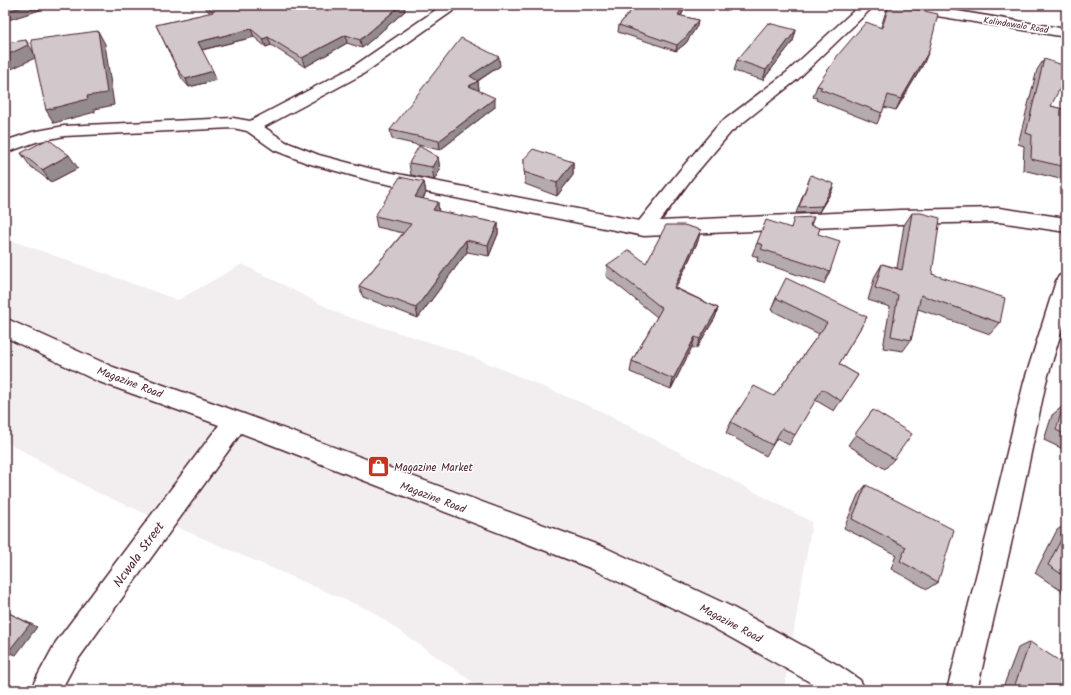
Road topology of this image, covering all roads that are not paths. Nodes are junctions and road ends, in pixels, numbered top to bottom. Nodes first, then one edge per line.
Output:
1 (452, 5) edge
2 (868, 5) edge
3 (894, 5) edge
4 (1066, 34) edge
5 (252, 127) junction
6 (5, 146) edge
7 (1066, 225) edge
8 (644, 229) junction
9 (1066, 281) edge
10 (5, 327) edge
11 (236, 421) junction
12 (45, 690) edge
13 (850, 690) edge
14 (962, 690) edge

1 - 5 street
2 - 8 street
3 - 4 street, Kalindawalo Road
5 - 6 street
5 - 8 street
7 - 8 street
9 - 14 street
10 - 11 street, Magazine Road
11 - 12 street, Ncwala Street
11 - 13 street, Magazine Road

